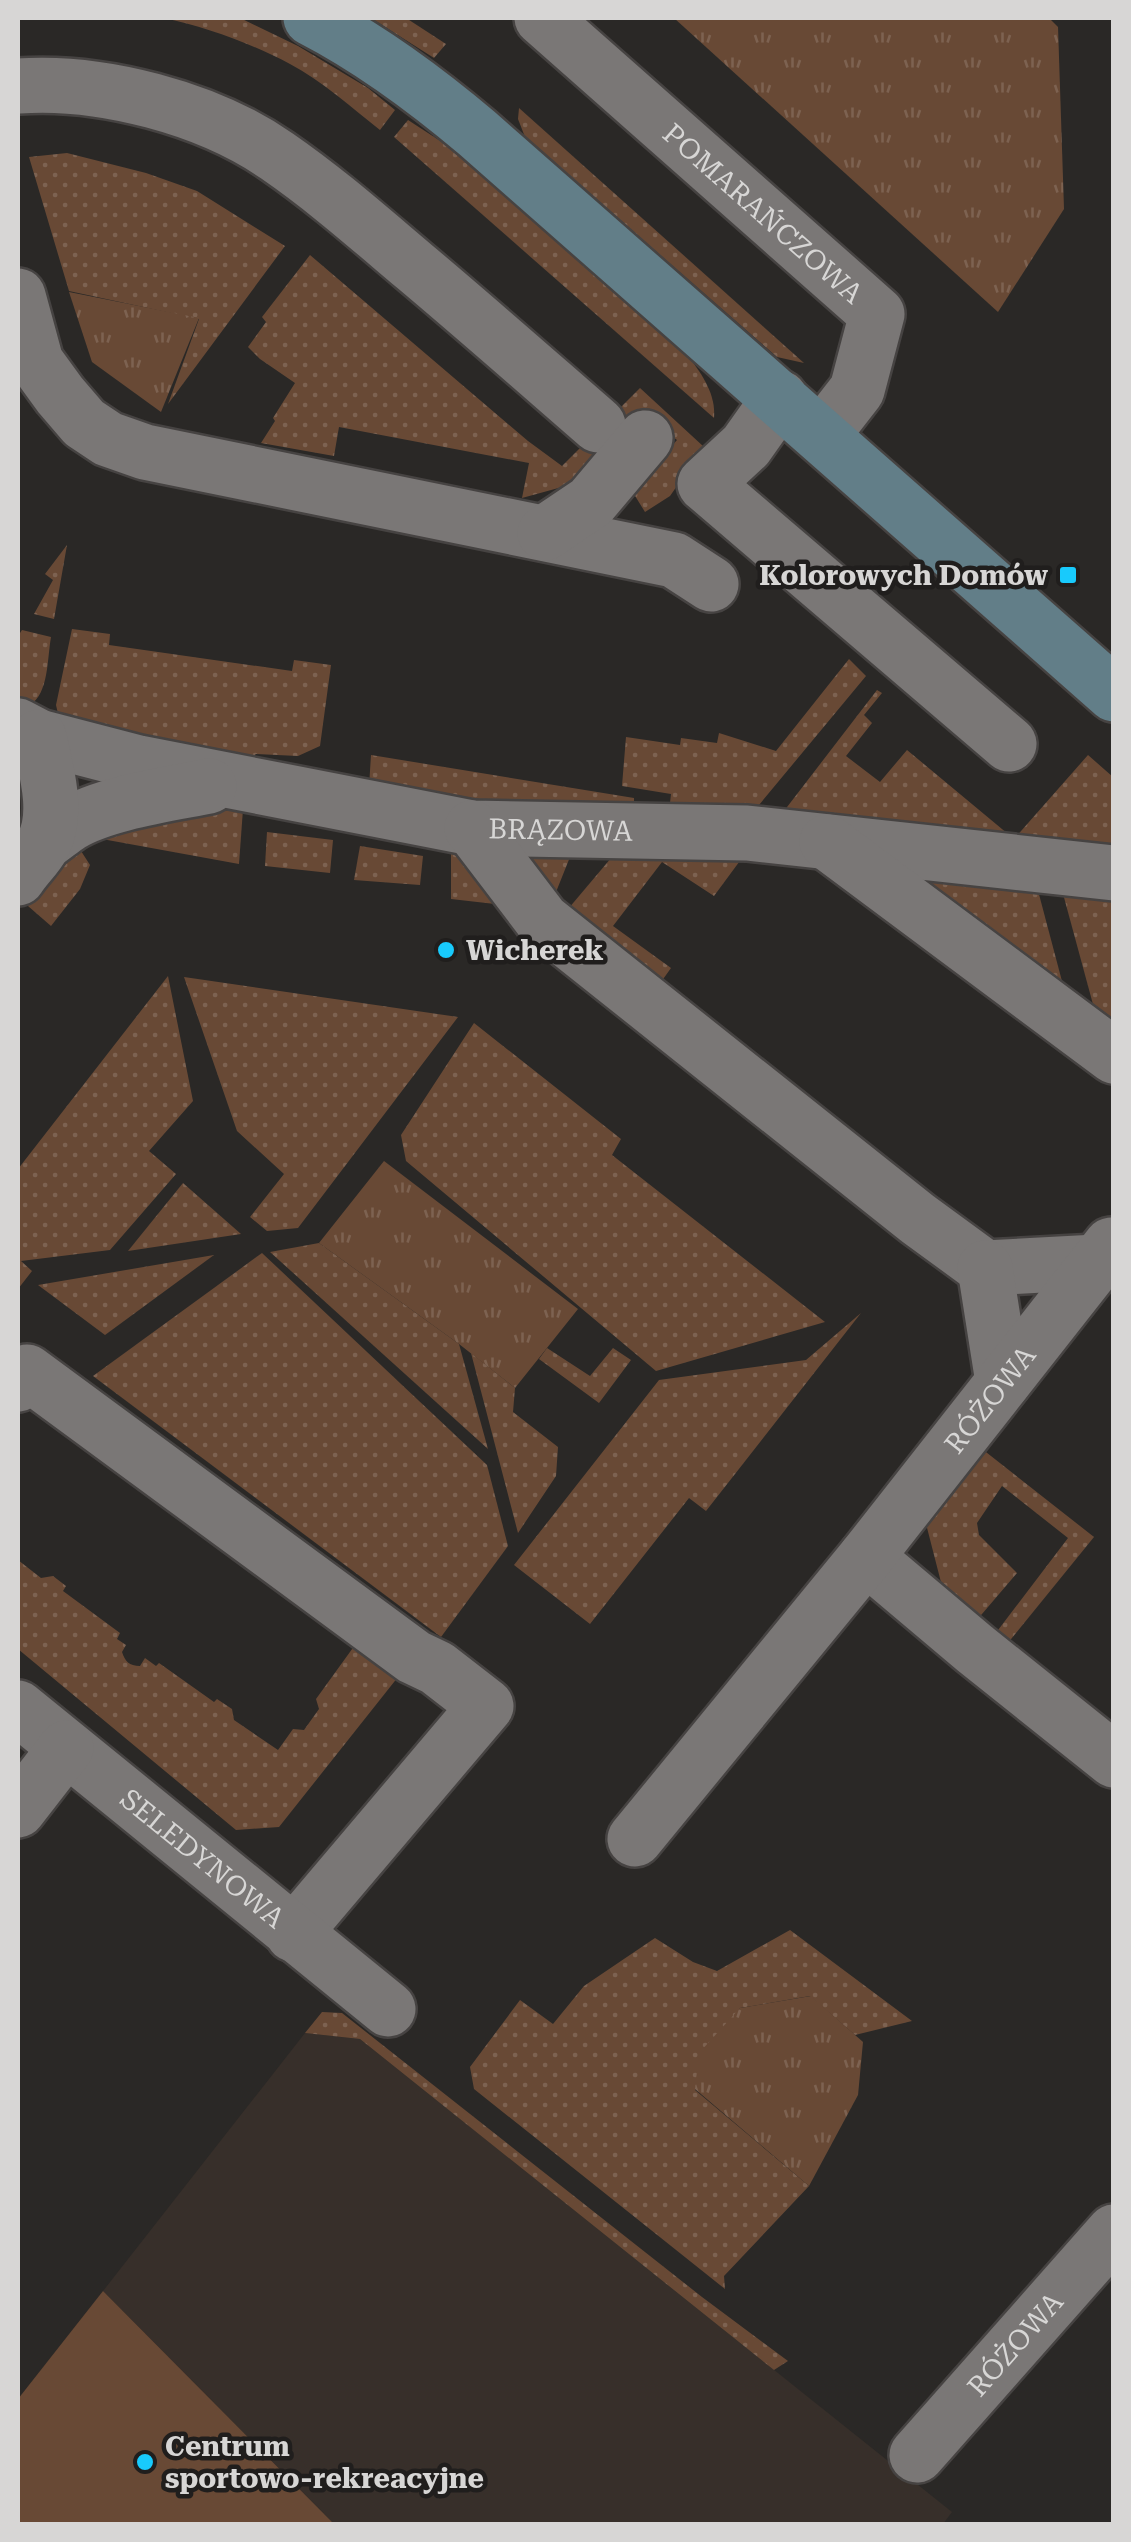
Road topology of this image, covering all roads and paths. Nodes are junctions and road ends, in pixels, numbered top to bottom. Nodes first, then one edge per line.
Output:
1 (311, 18) edge
2 (548, 20) edge
3 (18, 86) edge
4 (18, 296) edge
5 (780, 398) junction
6 (822, 435) junction
7 (545, 534) junction
8 (711, 584) dead end
9 (1114, 694) edge
10 (28, 731) edge
11 (1009, 744) dead end
12 (233, 780) junction
13 (472, 828) junction
14 (827, 842) junction
15 (31, 860) edge
16 (1114, 873) edge
17 (1114, 1056) edge
18 (1105, 1252) edge
19 (984, 1268) junction
20 (22, 1378) edge
21 (1003, 1382) junction
22 (866, 1556) junction
23 (18, 1708) edge
24 (66, 1748) junction
25 (1114, 1760) edge
26 (18, 1810) edge
27 (635, 1840) dead end
28 (294, 1934) junction
29 (388, 2008) dead end
30 (1114, 2232) edge
31 (917, 2455) dead end

1 - 5 street
2 - 6 street, POMARAŃCZOWA
3 - 7 street
4 - 7 street
5 - 6 street
5 - 11 street
6 - 9 street
7 - 8 street
10 - 12 street, BRĄZOWA
10 - 15 street
12 - 13 street, BRĄZOWA
12 - 15 street
13 - 14 street, BRĄZOWA
13 - 19 street
14 - 16 street, BRĄZOWA
14 - 17 street
18 - 19 street
18 - 21 street, RÓŻOWA
19 - 21 street
20 - 28 street
21 - 22 street, RÓŻOWA
22 - 25 street
22 - 27 street, RÓŻOWA
23 - 24 street, SELEDYNOWA
24 - 26 street
24 - 28 street, SELEDYNOWA
28 - 29 street, SELEDYNOWA
30 - 31 street, RÓŻOWA

